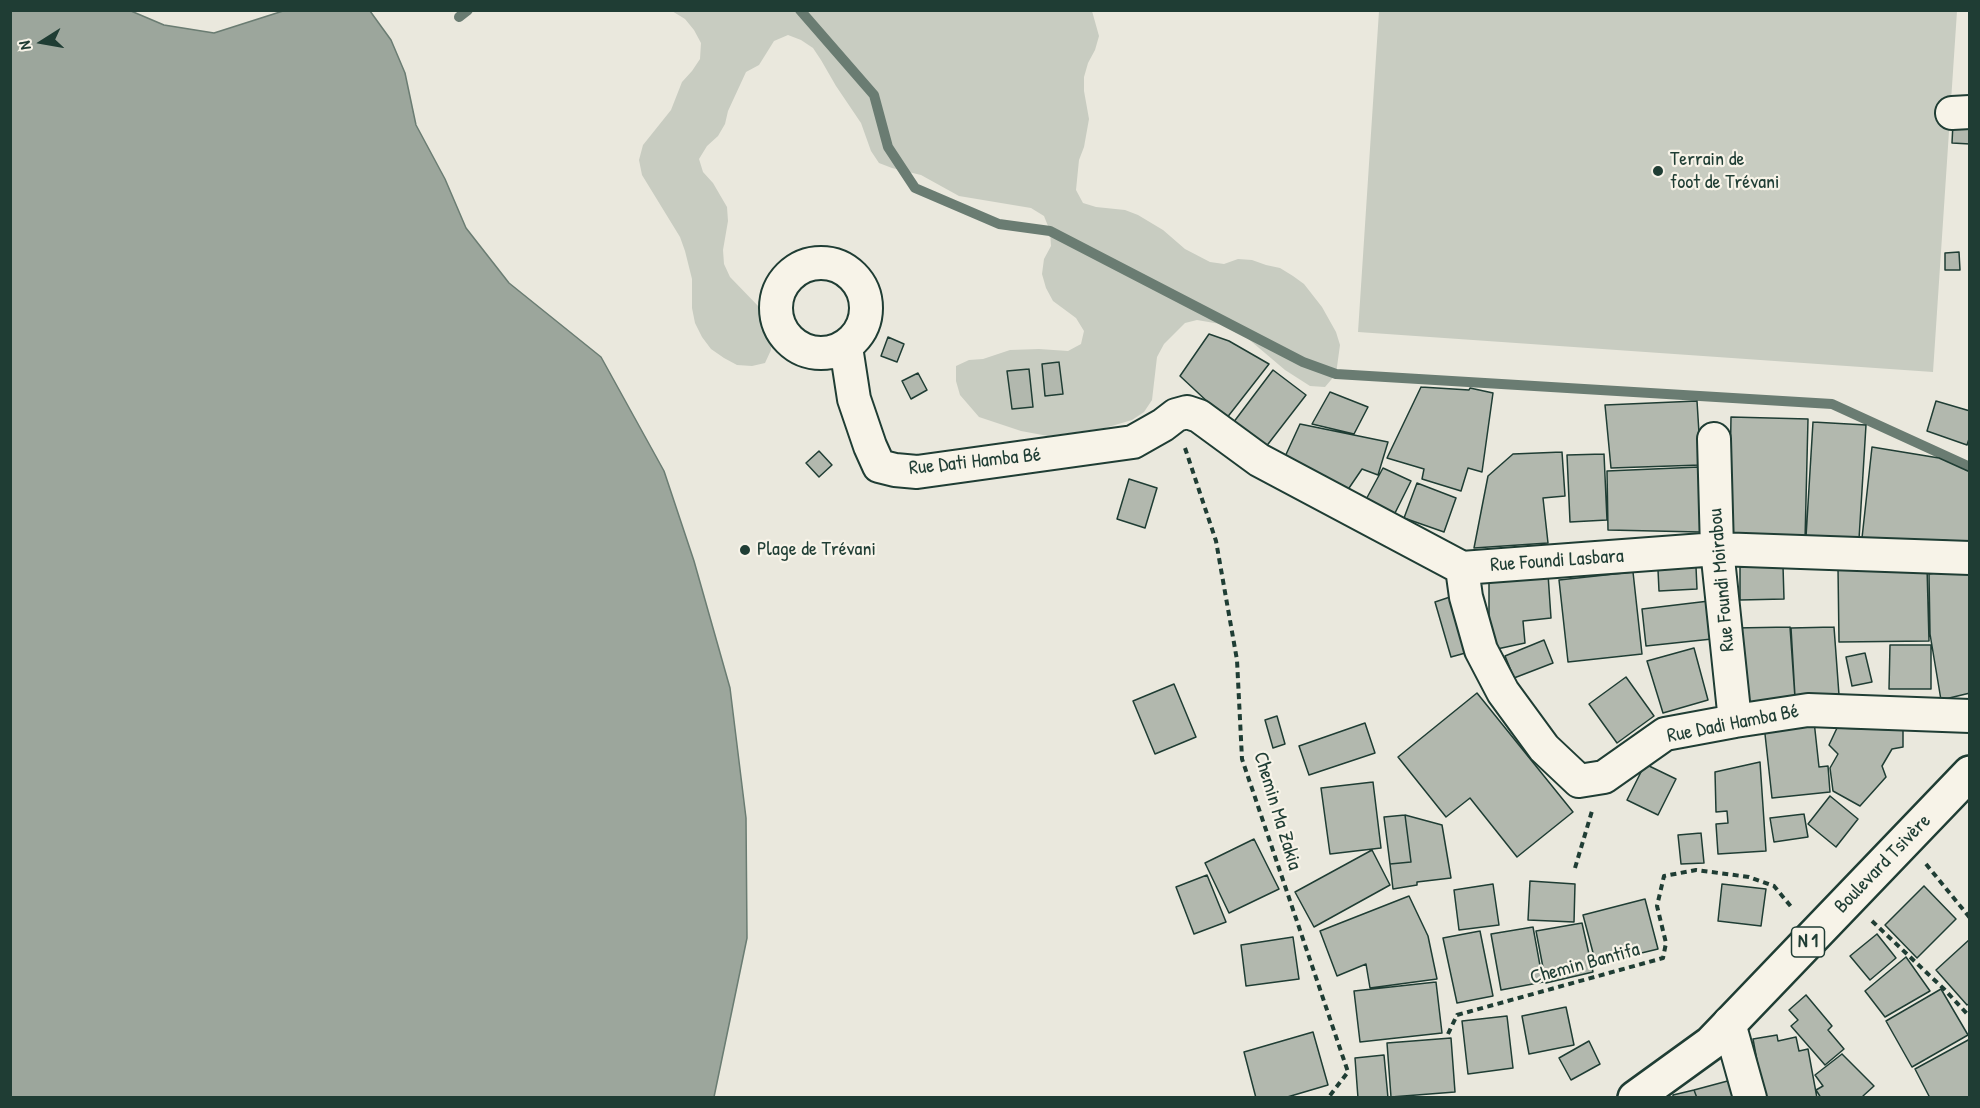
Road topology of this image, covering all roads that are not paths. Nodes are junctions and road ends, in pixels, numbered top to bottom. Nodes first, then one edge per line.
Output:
1 (846, 346) dead end
2 (1180, 414) joint
3 (1714, 439) dead end
4 (1717, 549) junction
5 (1970, 558) edge
6 (1462, 568) junction
7 (1970, 716) edge
8 (1735, 721) junction
9 (1970, 773) edge
10 (1729, 1023) junction
11 (1635, 1098) edge
12 (1750, 1098) edge

1 - 2 street, Rue Dati Hamba Bé
2 - 6 street, Rue Foundi Lasbara
3 - 4 street, Rue Foundi Moirabou
4 - 5 street, Rue Foundi Lasbara
4 - 6 street, Rue Foundi Lasbara
4 - 8 street, Rue Foundi Moirabou
6 - 8 street, Rue Dadi Hamba Bé
7 - 8 street, Rue Dadi Hamba Bé
9 - 10 main road, Boulevard Tsivère / N 1
10 - 11 main road, Boulevard Tsivère / N 1
10 - 12 street

